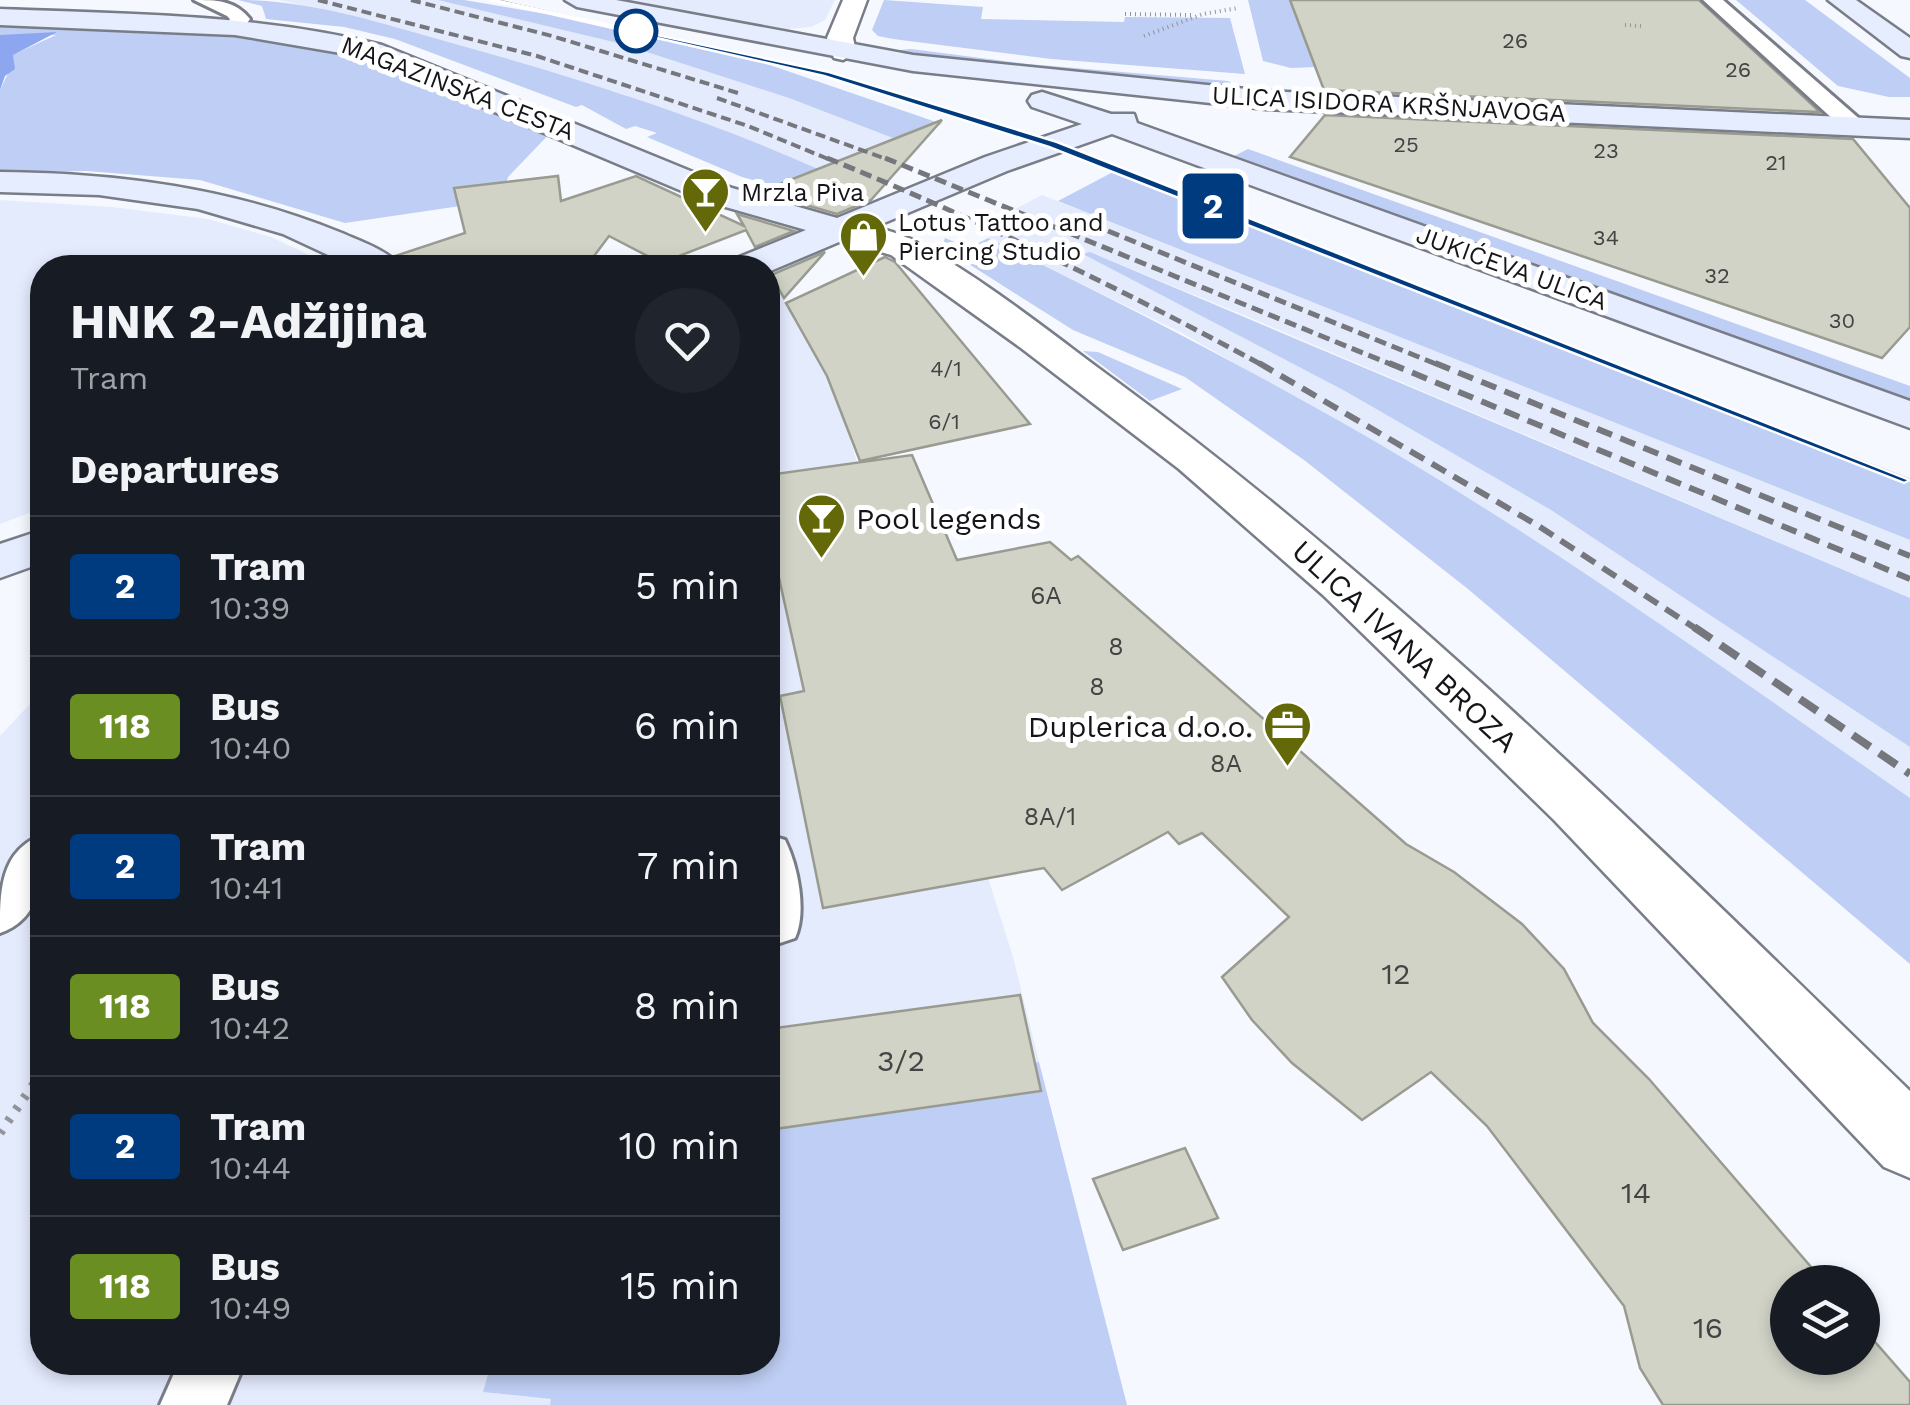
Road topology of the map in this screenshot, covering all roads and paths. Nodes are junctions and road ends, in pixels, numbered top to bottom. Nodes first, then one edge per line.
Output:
1 (203, 0) edge
2 (578, 0) edge
3 (855, 0) edge
4 (1712, 0) edge
5 (1840, 0) edge
6 (647, 7) edge
7 (1125, 14) dead end
8 (1200, 16) dead end
9 (0, 18) edge
10 (1626, 26) dead end
11 (1641, 26) dead end
12 (232, 28) junction
13 (1910, 50) edge
14 (856, 54) junction
15 (945, 79) junction
16 (1266, 100) junction
17 (1112, 124) junction
18 (1856, 127) junction
19 (1910, 129) edge
20 (1008, 159) junction
21 (0, 182) edge
22 (839, 229) junction
23 (358, 255) edge
24 (776, 255) edge
25 (1910, 415) edge
26 (30, 551) edge
27 (0, 562) edge
28 (30, 871) edge
29 (0, 912) edge
30 (30, 1089) edge
31 (0, 1133) edge
32 (1910, 1142) edge
33 (207, 1375) edge
34 (193, 1405) edge

1 - 12 lane
2 - 6 street
3 - 14 street
4 - 18 lane
5 - 13 street
6 - 14 street
7 - 8 path
9 - 12 street, MAGAZINSKA CESTA
10 - 11 path
12 - 22 street, MAGAZINSKA CESTA
14 - 15 street
14 - 16 street, ULICA ISIDORA KRŠNJAVOGA
15 - 17 street, JUKIĆEVA ULICA
15 - 20 street
16 - 17 street
16 - 18 street, ULICA ISIDORA KRŠNJAVOGA
17 - 20 street
17 - 25 street, JUKIĆEVA ULICA
18 - 19 street, ULICA ISIDORA KRŠNJAVOGA
20 - 22 street
21 - 23 street
22 - 24 street
22 - 32 street, ULICA IVANA BROZA
26 - 27 street
28 - 29 lane
30 - 31 path
33 - 34 lane

